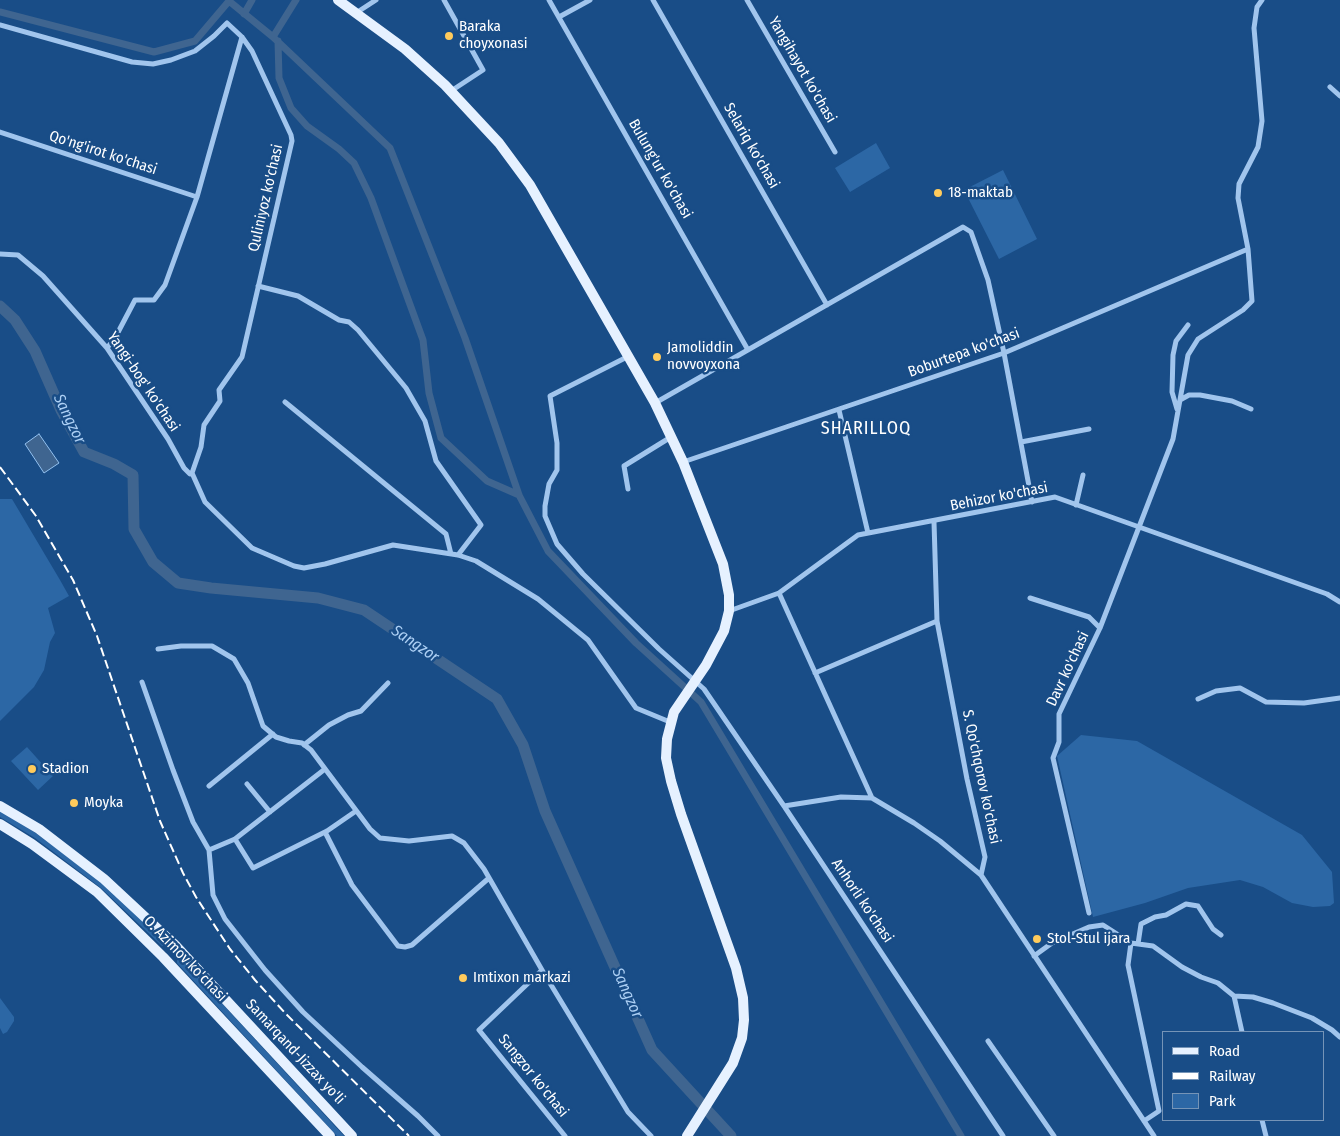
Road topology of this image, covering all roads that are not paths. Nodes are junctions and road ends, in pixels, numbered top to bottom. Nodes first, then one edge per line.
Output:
1 (338, 0) edge
2 (376, 0) edge
3 (444, 0) edge
4 (549, 0) edge
5 (590, 0) edge
6 (653, 0) edge
7 (747, 0) edge
8 (1262, 0) edge
9 (356, 13) junction
10 (559, 17) junction
11 (0, 25) edge
12 (242, 37) junction
13 (1330, 87) dead end
14 (451, 91) junction
15 (1340, 96) edge
16 (0, 132) edge
17 (835, 152) dead end
18 (197, 197) junction
19 (1248, 249) junction
20 (0, 254) edge
21 (258, 286) junction
22 (827, 305) junction
23 (1188, 325) dead end
24 (107, 348) junction
25 (748, 350) junction
26 (1004, 353) junction
27 (629, 356) junction
28 (1180, 400) junction
29 (285, 402) dead end
30 (655, 403) junction
31 (1251, 409) dead end
32 (839, 410) junction
33 (1178, 412) junction
34 (1090, 429) dead end
35 (671, 437) junction
36 (1021, 442) junction
37 (683, 462) junction
38 (192, 473) junction
39 (1083, 475) dead end
40 (628, 489) dead end
41 (1032, 502) junction
42 (1076, 505) junction
43 (934, 522) junction
44 (1138, 527) junction
45 (868, 534) junction
46 (451, 554) junction
47 (458, 555) junction
48 (779, 593) junction
49 (1030, 598) dead end
50 (1340, 602) edge
51 (728, 611) junction
52 (937, 621) junction
53 (1100, 628) junction
54 (158, 649) dead end
55 (815, 673) junction
56 (142, 682) dead end
57 (696, 682) junction
58 (388, 683) dead end
59 (1340, 698) edge
60 (1198, 699) dead end
61 (670, 722) junction
62 (273, 734) junction
63 (304, 745) junction
64 (325, 769) junction
65 (247, 784) dead end
66 (209, 786) dead end
67 (872, 798) junction
68 (0, 806) edge
69 (784, 806) junction
70 (356, 810) junction
71 (270, 812) junction
72 (0, 824) edge
73 (325, 832) junction
74 (235, 839) junction
75 (209, 850) junction
76 (981, 875) junction
77 (489, 878) junction
78 (1089, 913) dead end
79 (1221, 935) dead end
80 (1131, 942) junction
81 (1138, 944) junction
82 (175, 945) junction
83 (1034, 956) junction
84 (163, 957) junction
85 (542, 970) junction
86 (1234, 996) junction
87 (1242, 1031) edge
88 (1340, 1036) edge
89 (988, 1041) dead end
90 (1144, 1121) junction
91 (1262, 1121) edge
92 (690, 1132) edge
93 (330, 1136) edge
94 (352, 1136) edge
95 (438, 1136) edge
96 (565, 1136) edge
97 (651, 1136) edge
98 (1003, 1136) edge
99 (1054, 1136) edge
100 (1154, 1136) edge
101 (1266, 1136) edge

1 - 9 main road
2 - 9 street
3 - 14 street
4 - 10 street, Bulung'ur ko'chasi
5 - 10 street
6 - 22 street, Selariq ko'chasi
7 - 17 street, Yangihayot ko'chasi
8 - 19 street
9 - 14 main road
10 - 25 street, Bulung'ur ko'chasi
11 - 12 street
12 - 18 street
12 - 21 street, Quliniyoz ko'chasi
13 - 15 street
14 - 27 main road
16 - 18 street, Qo'ng'irot ko'chasi
18 - 24 street
19 - 26 street, Boburtepa ko'chasi
19 - 28 street, Davr ko'chasi
20 - 24 street, Yangi-bog' ko'chasi
21 - 38 street, Quliniyoz ko'chasi
21 - 47 street
22 - 25 street
22 - 26 street
23 - 33 street
24 - 38 street, Yangi-bog' ko'chasi
25 - 30 street
26 - 32 street, Boburtepa ko'chasi
26 - 36 street
27 - 30 main road
27 - 57 street, Anhorli ko'chasi
28 - 31 street
28 - 33 street, Davr ko'chasi
29 - 46 street
30 - 35 main road
32 - 37 street, Boburtepa ko'chasi
32 - 45 street
33 - 44 street, Davr ko'chasi
34 - 36 street
35 - 37 main road
35 - 40 street
36 - 41 street
37 - 51 main road
38 - 46 street, Yangi-bog' ko'chasi
39 - 42 street
41 - 42 street, Behizor ko'chasi
41 - 43 street, Behizor ko'chasi
42 - 44 street, Behizor ko'chasi
43 - 45 street, Behizor ko'chasi
43 - 52 street, S. Qo'chqorov ko'chasi
44 - 50 street, Behizor ko'chasi
44 - 53 street, Davr ko'chasi
45 - 48 street, Behizor ko'chasi
46 - 47 street, Yangi-bog' ko'chasi
47 - 61 street, Yangi-bog' ko'chasi
48 - 51 street, Behizor ko'chasi
48 - 55 street
49 - 53 street
51 - 57 main road
52 - 55 street
52 - 76 street, S. Qo'chqorov ko'chasi
53 - 78 street, Davr ko'chasi
54 - 62 street
55 - 67 street
56 - 75 street
57 - 61 main road
57 - 69 street, Anhorli ko'chasi
58 - 63 street
59 - 60 street
61 - 92 main road
62 - 63 street
62 - 66 street
63 - 64 street
64 - 70 street
64 - 71 street
65 - 71 street
67 - 69 street
67 - 76 street
68 - 82 main road, O. Azimov ko'chasi
69 - 98 street, Anhorli ko'chasi
70 - 73 street
70 - 77 street
71 - 74 street
72 - 84 main road, O. Azimov ko'chasi
73 - 74 street
73 - 77 street
74 - 75 street
75 - 95 street
76 - 83 street
77 - 85 street
79 - 81 street
80 - 81 street
80 - 83 street
80 - 90 street
81 - 86 street
82 - 84 main road
82 - 94 main road, Samarqand-Jizzax yo'li
83 - 90 street
84 - 93 main road, O. Azimov ko'chasi
85 - 96 street, Sangzor ko'chasi
85 - 97 street
86 - 87 street
86 - 88 street
89 - 99 street
90 - 100 street
91 - 101 street

